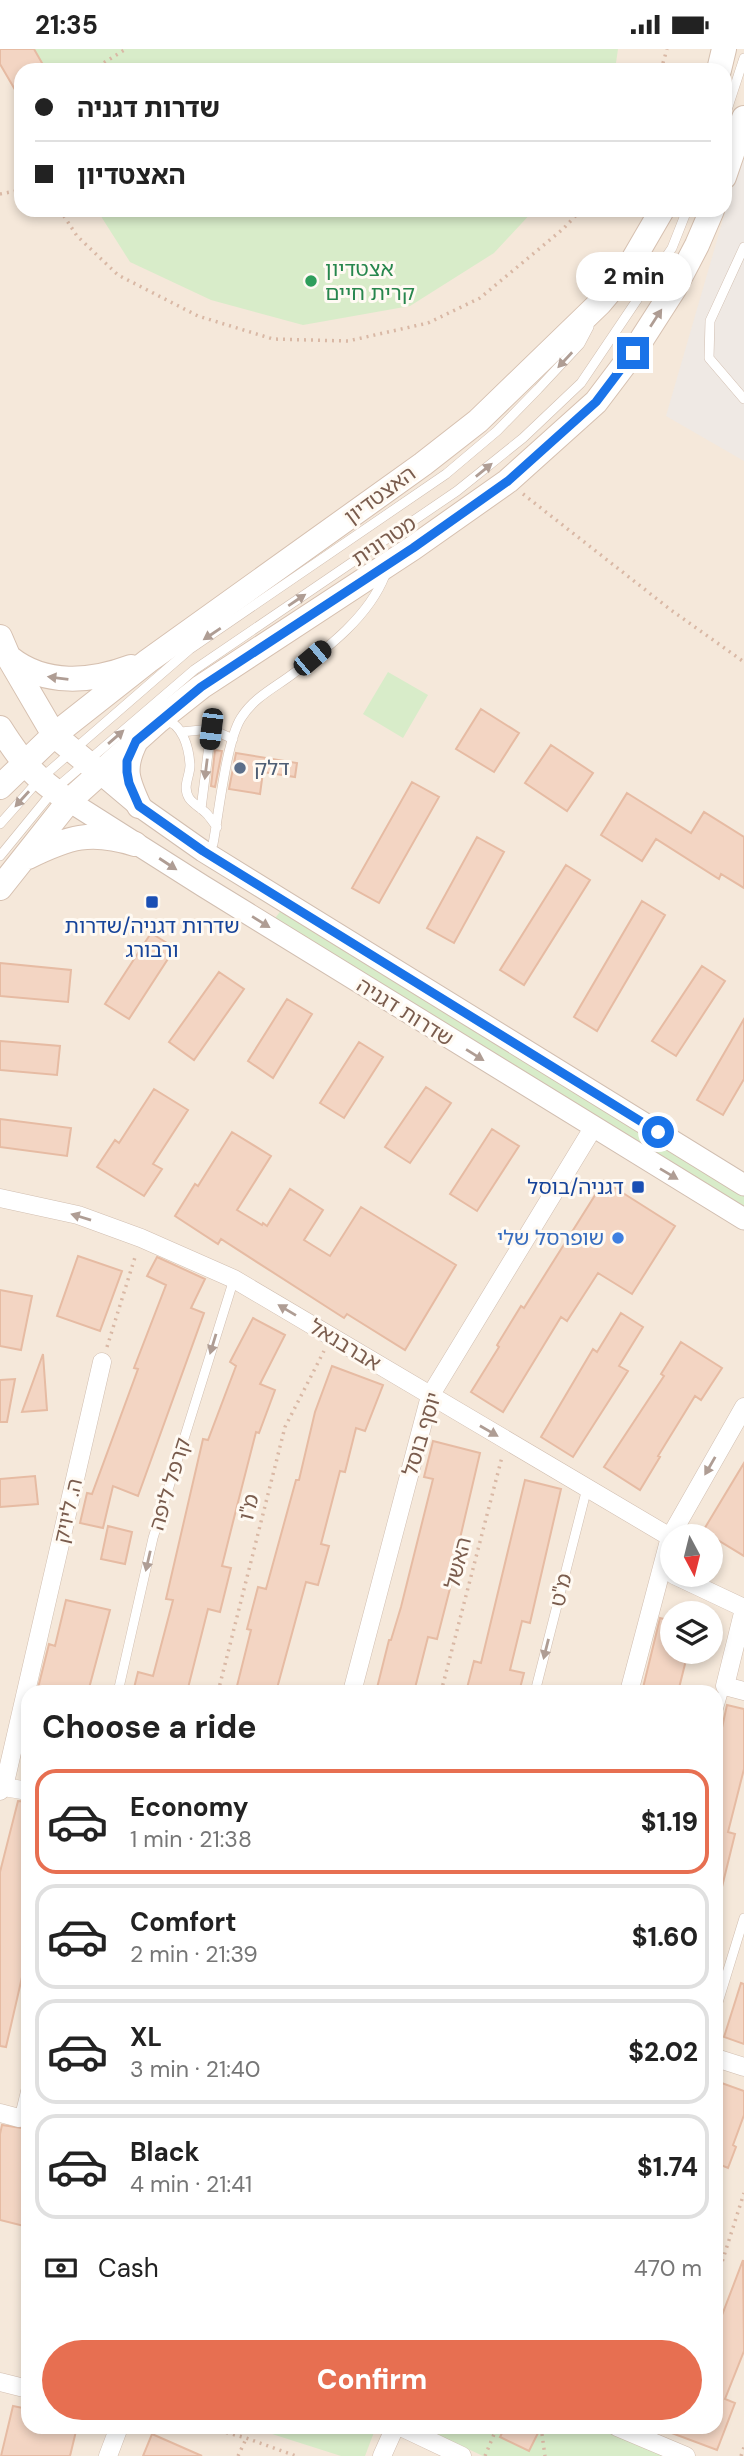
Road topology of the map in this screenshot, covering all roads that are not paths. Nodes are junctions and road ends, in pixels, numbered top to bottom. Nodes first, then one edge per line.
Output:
1 (744, 58) edge
2 (732, 95) edge
3 (744, 118) edge
4 (732, 153) edge
5 (658, 217) edge
6 (684, 217) edge
7 (709, 217) edge
8 (744, 247) edge
9 (600, 303) junction
10 (744, 399) edge
11 (388, 564) junction
12 (5, 647) edge
13 (148, 661) junction
14 (158, 721) junction
15 (0, 728) edge
16 (211, 729) junction
17 (181, 732) junction
18 (233, 739) junction
19 (136, 741) junction
20 (78, 756) junction
21 (46, 784) junction
22 (0, 787) edge
23 (139, 806) junction
24 (201, 809) junction
25 (0, 824) edge
26 (217, 827) junction
27 (135, 843) junction
28 (203, 851) junction
29 (10, 858) edge
30 (0, 888) edge
31 (593, 1128) junction
32 (744, 1185) edge
33 (0, 1198) edge
34 (744, 1219) edge
35 (234, 1279) junction
36 (102, 1362) road end
37 (430, 1396) junction
38 (744, 1407) edge
39 (587, 1488) junction
40 (677, 1524) edge
41 (660, 1531) edge
42 (664, 1587) edge
43 (699, 1587) edge
44 (744, 1608) edge
45 (26, 1685) edge
46 (120, 1685) edge
47 (354, 1685) edge
48 (537, 1685) edge
49 (631, 1685) edge
50 (725, 1686) junction
51 (744, 1691) edge
52 (723, 1693) edge
53 (21, 1708) edge
54 (2, 1789) edge
55 (21, 1790) edge
56 (744, 1918) edge
57 (723, 1986) edge
58 (723, 2060) edge
59 (744, 2067) edge
60 (21, 2110) edge
61 (0, 2113) edge
62 (19, 2118) joint
63 (0, 2382) edge
64 (21, 2387) edge
65 (116, 2434) edge
66 (392, 2434) edge
67 (416, 2434) edge
68 (634, 2434) edge
69 (108, 2456) edge
70 (382, 2456) edge
71 (462, 2456) edge
72 (686, 2456) edge

1 - 2 lane
3 - 4 main road
5 - 9 main road, האצטדיון
20 -> 6 lane, מטרונית
11 -> 7 main road
8 - 10 lane
9 - 13 main road, האצטדיון
9 -> 20 lane, מטרונית
11 - 14 main road
11 - 18 lane
13 -> 12 main road
12 - 20 main road
13 - 20 main road, האצטדיון
14 - 17 lane
14 - 19 main road
15 - 21 main road
16 - 17 lane
16 - 18 lane
16 -> 24 lane
17 - 24 lane
18 - 26 lane
19 - 20 main road
19 - 23 main road
20 - 21 main road
20 - 21 main road
20 - 23 street, שדרות דגניה
21 - 22 main road
21 -> 25 lane
21 - 27 street, שדרות דגניה
21 - 29 main road
23 - 28 street, שדרות דגניה
24 - 26 lane
26 - 28 lane
27 - 29 main road
27 -> 31 street, שדרות דגניה
28 - 32 street, שדרות דגניה
29 - 30 main road
31 -> 34 street, שדרות דגניה
31 - 37 street, יוסף בוסל
35 -> 33 street, אברבנאל
37 -> 35 street, אברבנאל
35 -> 46 lane, קרפל ליפה
36 - 45 street, ה. ליויק
37 -> 39 street, אברבנאל
37 - 47 street, יוסף בוסל
38 -> 40 street
39 - 41 street, אברבנאל
39 -> 48 lane, מ"ט
42 - 49 street
43 - 44 street
44 - 50 street
50 - 51 street
50 - 52 lane
53 - 54 street, ה. ליויק
54 - 55 street
56 - 57 lane
58 - 59 street
60 - 62 lane
61 - 62 street
63 - 64 street
65 - 69 street
66 - 70 street
67 - 71 street
68 - 72 street

